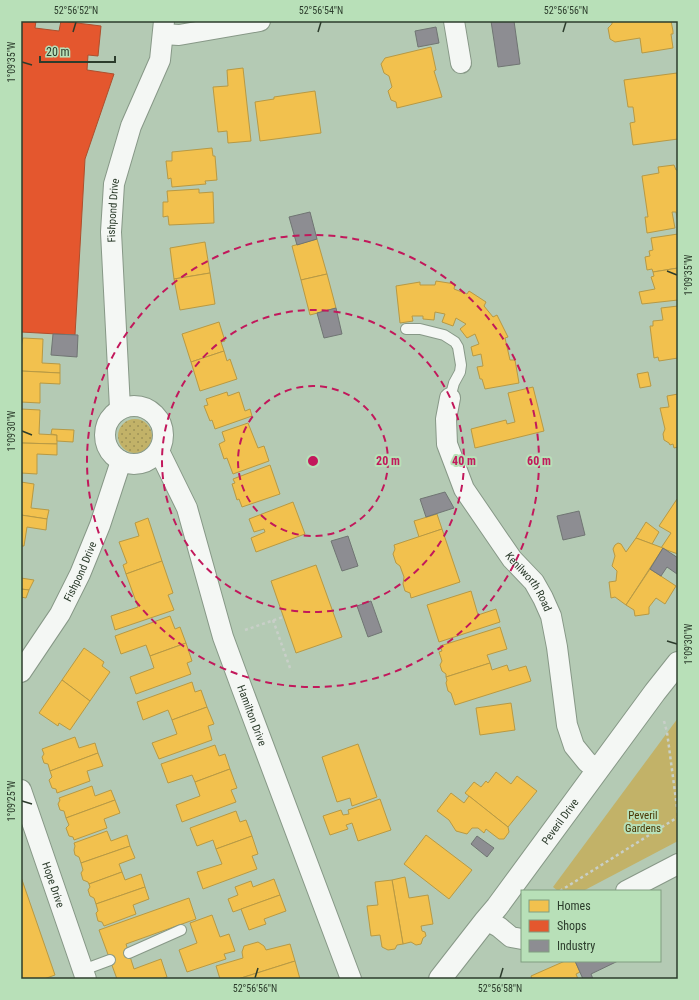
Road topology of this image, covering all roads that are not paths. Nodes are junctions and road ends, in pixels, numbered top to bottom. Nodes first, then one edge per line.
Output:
1 (260, 21) edge
2 (454, 21) edge
3 (163, 27) edge
4 (461, 63) dead end
5 (406, 329) dead end
6 (450, 398) joint
7 (120, 408) junction
8 (159, 451) junction
9 (121, 461) junction
10 (678, 664) edge
11 (21, 672) edge
12 (597, 770) junction
13 (21, 790) edge
14 (678, 864) edge
15 (628, 890) edge
16 (486, 920) junction
17 (181, 930) dead end
18 (521, 939) edge
19 (129, 953) dead end
20 (110, 960) dead end
21 (84, 975) edge
22 (351, 979) edge
23 (440, 979) edge

1 - 3 street
2 - 4 street
3 - 7 street, Fishpond Drive
5 - 6 lane
6 - 12 street, Kenilworth Road
7 - 8 street
7 - 9 street
8 - 9 street
8 - 22 street, Hamilton Drive
9 - 11 street, Fishpond Drive
10 - 12 street, Peveril Drive
12 - 16 street, Peveril Drive
13 - 21 street, Hope Drive
14 - 15 street
16 - 18 street
16 - 23 street, Peveril Drive
17 - 19 lane
20 - 21 lane

